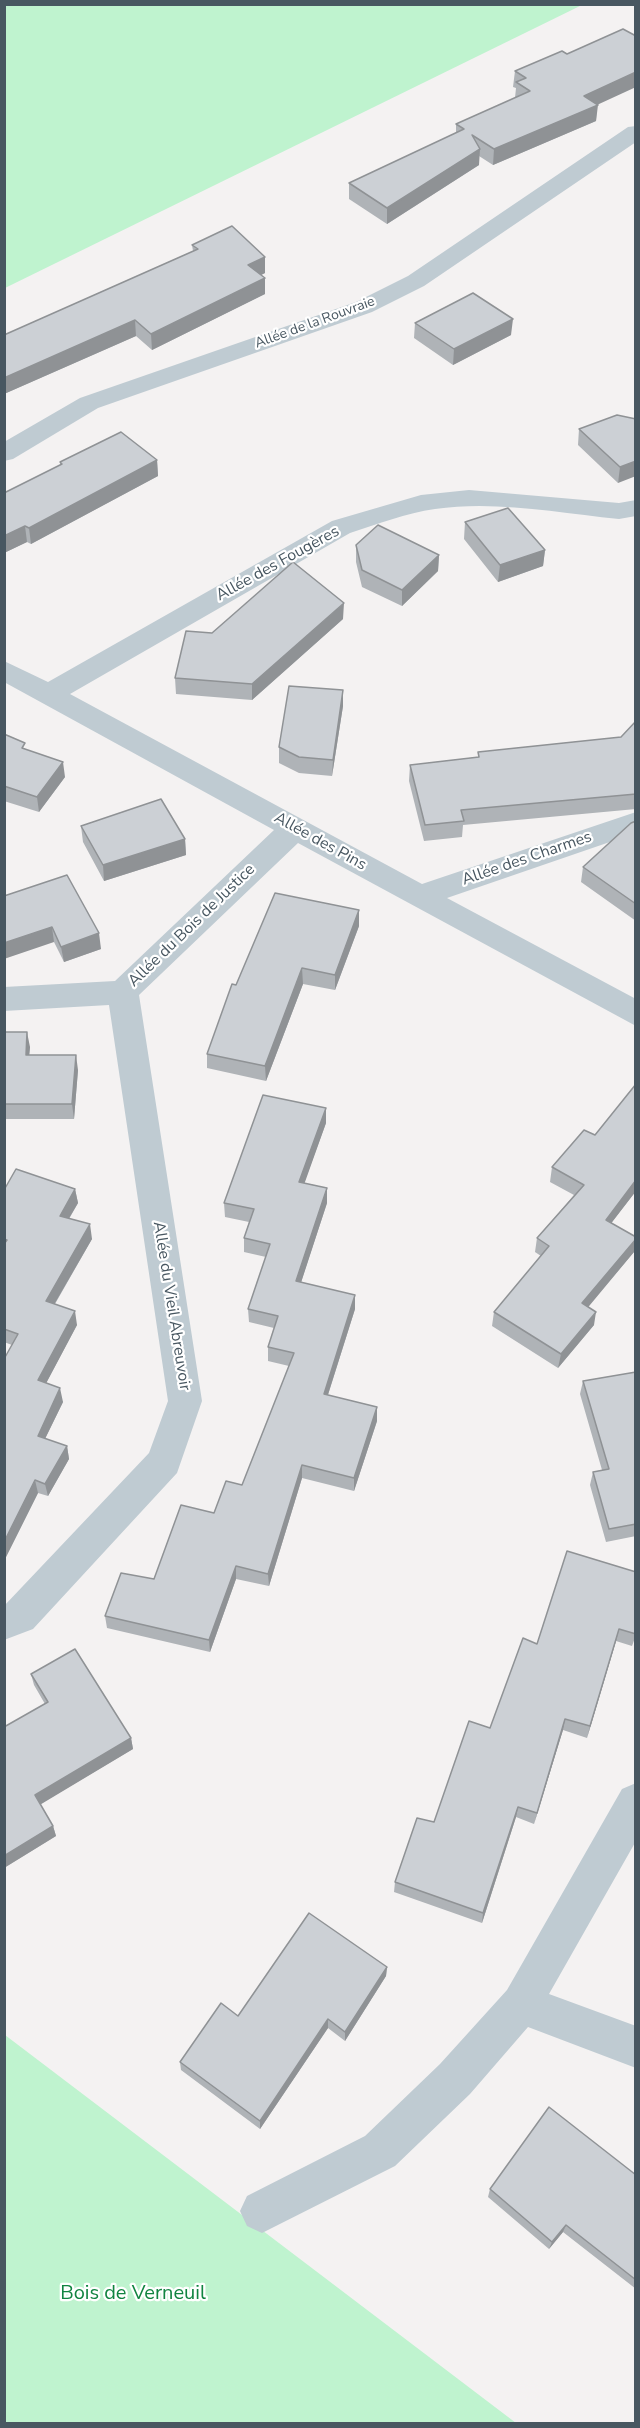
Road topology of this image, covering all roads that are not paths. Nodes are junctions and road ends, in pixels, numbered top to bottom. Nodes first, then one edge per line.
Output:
1 (636, 132) edge
2 (612, 148) junction
3 (636, 157) edge
4 (4, 453) edge
5 (636, 508) edge
6 (4, 670) edge
7 (49, 694) junction
8 (636, 822) edge
9 (295, 828) junction
10 (418, 896) junction
11 (123, 992) junction
12 (4, 999) edge
13 (636, 1014) edge
14 (4, 1623) edge
15 (636, 1802) edge
16 (521, 2004) junction
17 (636, 2047) edge
18 (262, 2211) dead end

1 - 2 street, Allée de la Rouvraie
2 - 3 street
2 - 4 street, Allée de la Rouvraie
5 - 7 street, Allée des Fougères
6 - 7 street, Allée des Pins
7 - 9 street, Allée des Pins
8 - 10 street, Allée des Charmes
9 - 10 street, Allée des Pins
9 - 11 street, Allée du Bois de Justice
10 - 13 street, Allée des Pins
11 - 12 street, Allée du Bois de Justice
11 - 14 street, Allée du Vieil Abreuvoir
15 - 16 street
16 - 17 street
16 - 18 street

